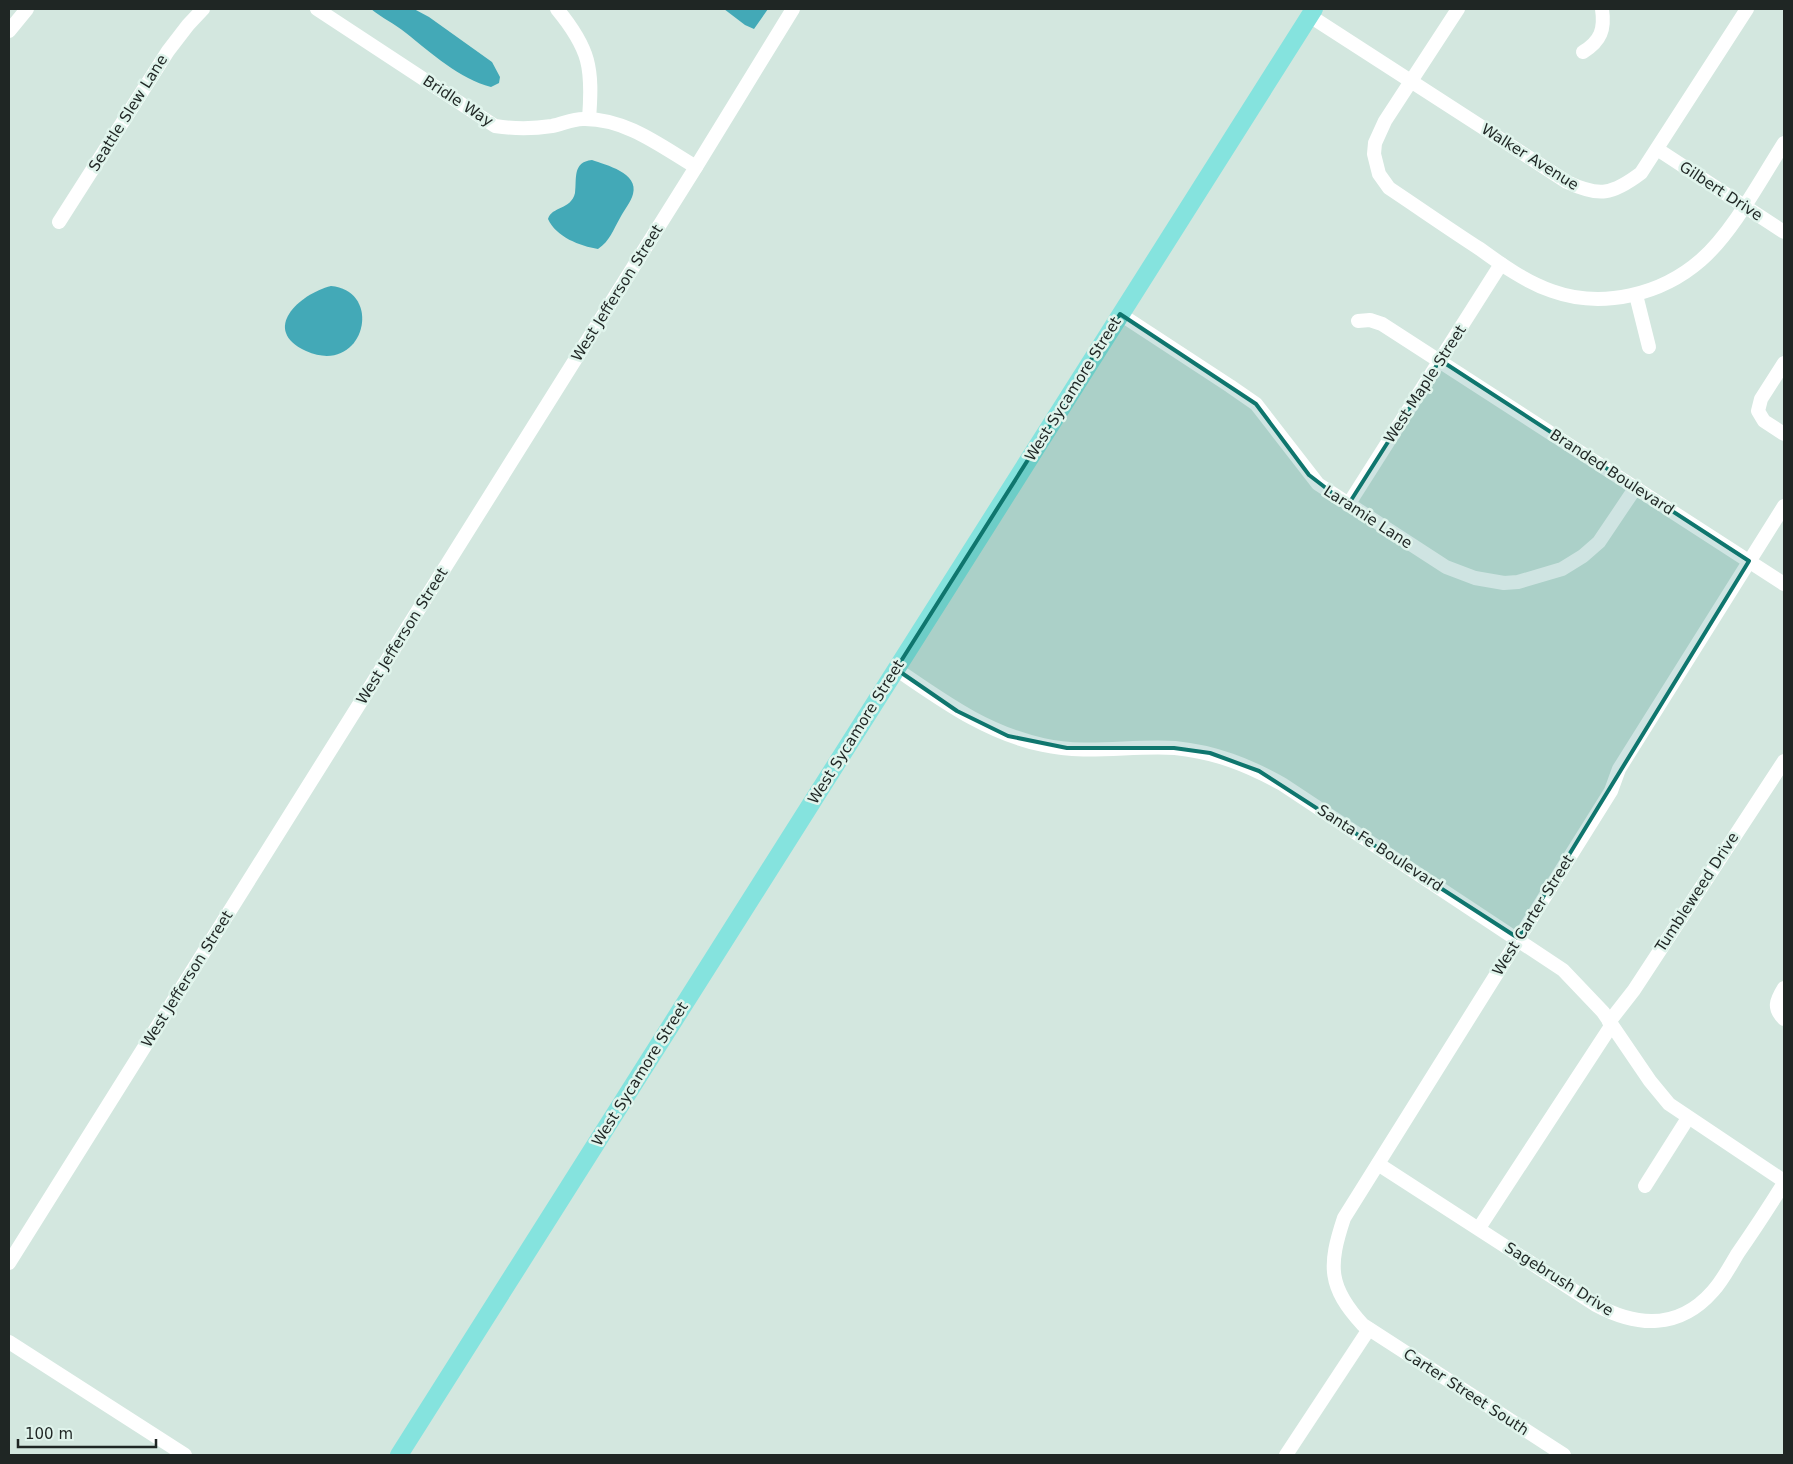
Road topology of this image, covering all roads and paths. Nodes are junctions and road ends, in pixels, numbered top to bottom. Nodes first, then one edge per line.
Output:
1 (27, 9) edge
2 (203, 9) edge
3 (317, 9) edge
4 (557, 9) edge
5 (793, 9) edge
6 (1458, 9) edge
7 (1602, 9) edge
8 (1747, 9) edge
9 (1312, 12) edge
10 (9, 31) edge
11 (1583, 52) dead end
12 (1411, 81) junction
13 (589, 119) junction
14 (1784, 143) edge
15 (1657, 149) junction
16 (696, 167) junction
17 (1744, 206) junction
18 (59, 222) dead end
19 (1784, 232) edge
20 (1501, 264) junction
21 (1636, 295) junction
22 (1120, 314) junction
23 (1358, 320) dead end
24 (1649, 347) dead end
25 (1440, 360) junction
26 (1784, 363) edge
27 (1784, 434) edge
28 (1636, 487) junction
29 (1348, 505) junction
30 (1784, 506) edge
31 (1749, 561) junction
32 (1784, 584) edge
33 (896, 670) junction
34 (1784, 761) edge
35 (1518, 938) junction
36 (1784, 988) edge
37 (1784, 1020) edge
38 (1610, 1024) junction
39 (1688, 1118) junction
40 (1378, 1164) junction
41 (1784, 1182) edge
42 (1645, 1186) dead end
43 (1479, 1228) junction
44 (9, 1263) edge
45 (1369, 1329) junction
46 (9, 1342) edge
47 (1292, 1453) edge
48 (184, 1455) edge
49 (399, 1455) edge
50 (1564, 1455) edge

1 - 10 street
2 - 18 street, Seattle Slew Lane
3 - 13 street, Bridle Way
4 - 13 street
5 - 16 street, West Jefferson Street
6 - 12 street
7 - 11 street
8 - 15 street, Walker Avenue
9 - 12 street, Walker Avenue
9 - 22 main road, West Sycamore Street
12 - 15 street, Walker Avenue
12 - 20 street
13 - 16 street, Bridle Way
14 - 17 street
15 - 17 street, Gilbert Drive
16 - 44 street, West Jefferson Street
17 - 19 street, Gilbert Drive
17 - 21 street
20 - 21 street
20 - 25 street, West Maple Street
21 - 24 street
22 - 29 street, Laramie Lane
22 - 33 main road, West Sycamore Street
23 - 25 street, Branded Boulevard
25 - 28 street, Branded Boulevard
25 - 29 street, West Maple Street
26 - 27 street
28 - 29 street, Laramie Lane
28 - 31 street, Branded Boulevard
30 - 31 street, West Carter Street
31 - 32 street, Branded Boulevard
31 - 35 street, West Carter Street
33 - 35 street, Santa Fe Boulevard
33 - 49 main road, West Sycamore Street
34 - 38 street, Tumbleweed Drive
35 - 38 street, Santa Fe Boulevard
35 - 40 street, West Carter Street
36 - 37 street
38 - 39 street, Santa Fe Boulevard
38 - 43 street, Tumbleweed Drive
39 - 41 street, Santa Fe Boulevard
39 - 42 street
40 - 43 street, Sagebrush Drive
40 - 45 street, West Carter Street
41 - 43 street, Sagebrush Drive
45 - 47 street
45 - 50 street, Carter Street South
46 - 48 street

